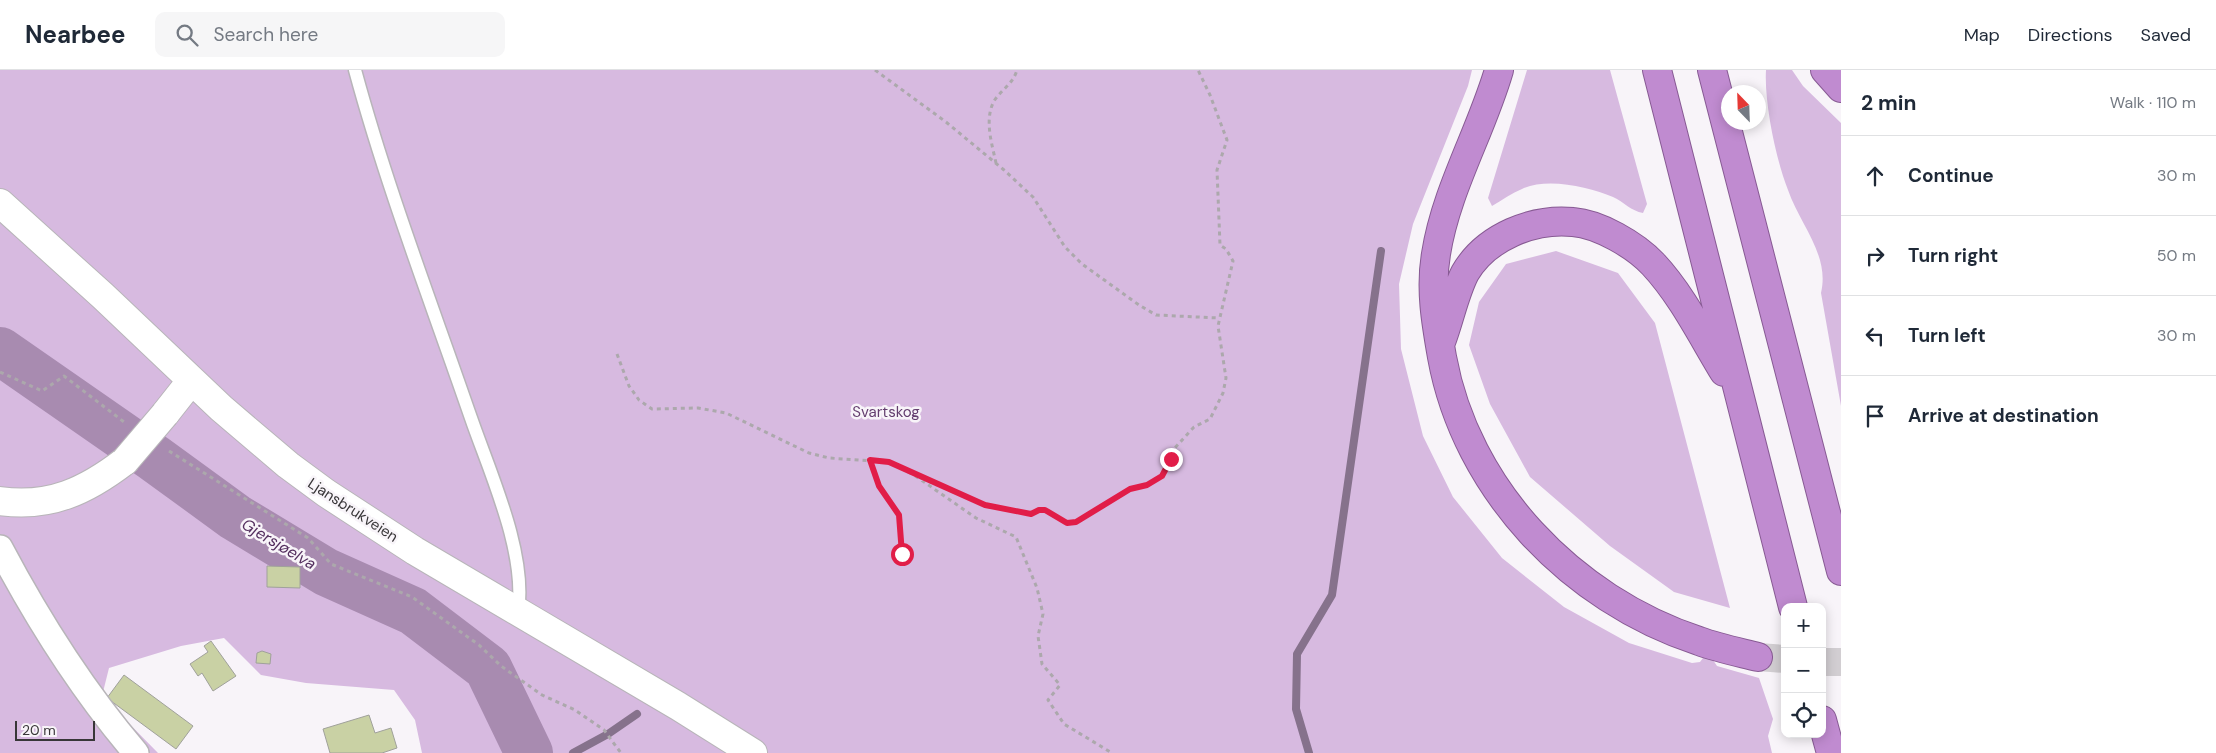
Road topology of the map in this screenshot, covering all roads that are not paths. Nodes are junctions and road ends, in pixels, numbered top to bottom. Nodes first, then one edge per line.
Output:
1 (355, 70) edge
2 (1499, 70) edge
3 (1657, 70) edge
4 (1712, 70) edge
5 (1825, 70) edge
6 (1841, 88) edge
7 (0, 203) edge
8 (1440, 346) junction
9 (191, 381) junction
10 (1739, 396) junction
11 (0, 501) edge
12 (0, 548) edge
13 (1841, 571) edge
14 (1792, 603) edge
15 (518, 611) junction
16 (1758, 657) tunnel mouth
17 (1826, 736) edge
18 (136, 753) edge
19 (753, 753) edge
20 (1830, 753) edge

1 - 15 lane
2 - 8 highway
3 - 10 highway
4 - 13 highway
5 - 6 highway
7 - 9 main road, Ljansbrukveien
8 - 10 highway
8 - 16 highway
9 - 11 main road, bridge
9 - 15 main road, Ljansbrukveien
10 - 14 highway
12 - 18 street
15 - 19 main road, Ljansbrukveien
17 - 20 highway

